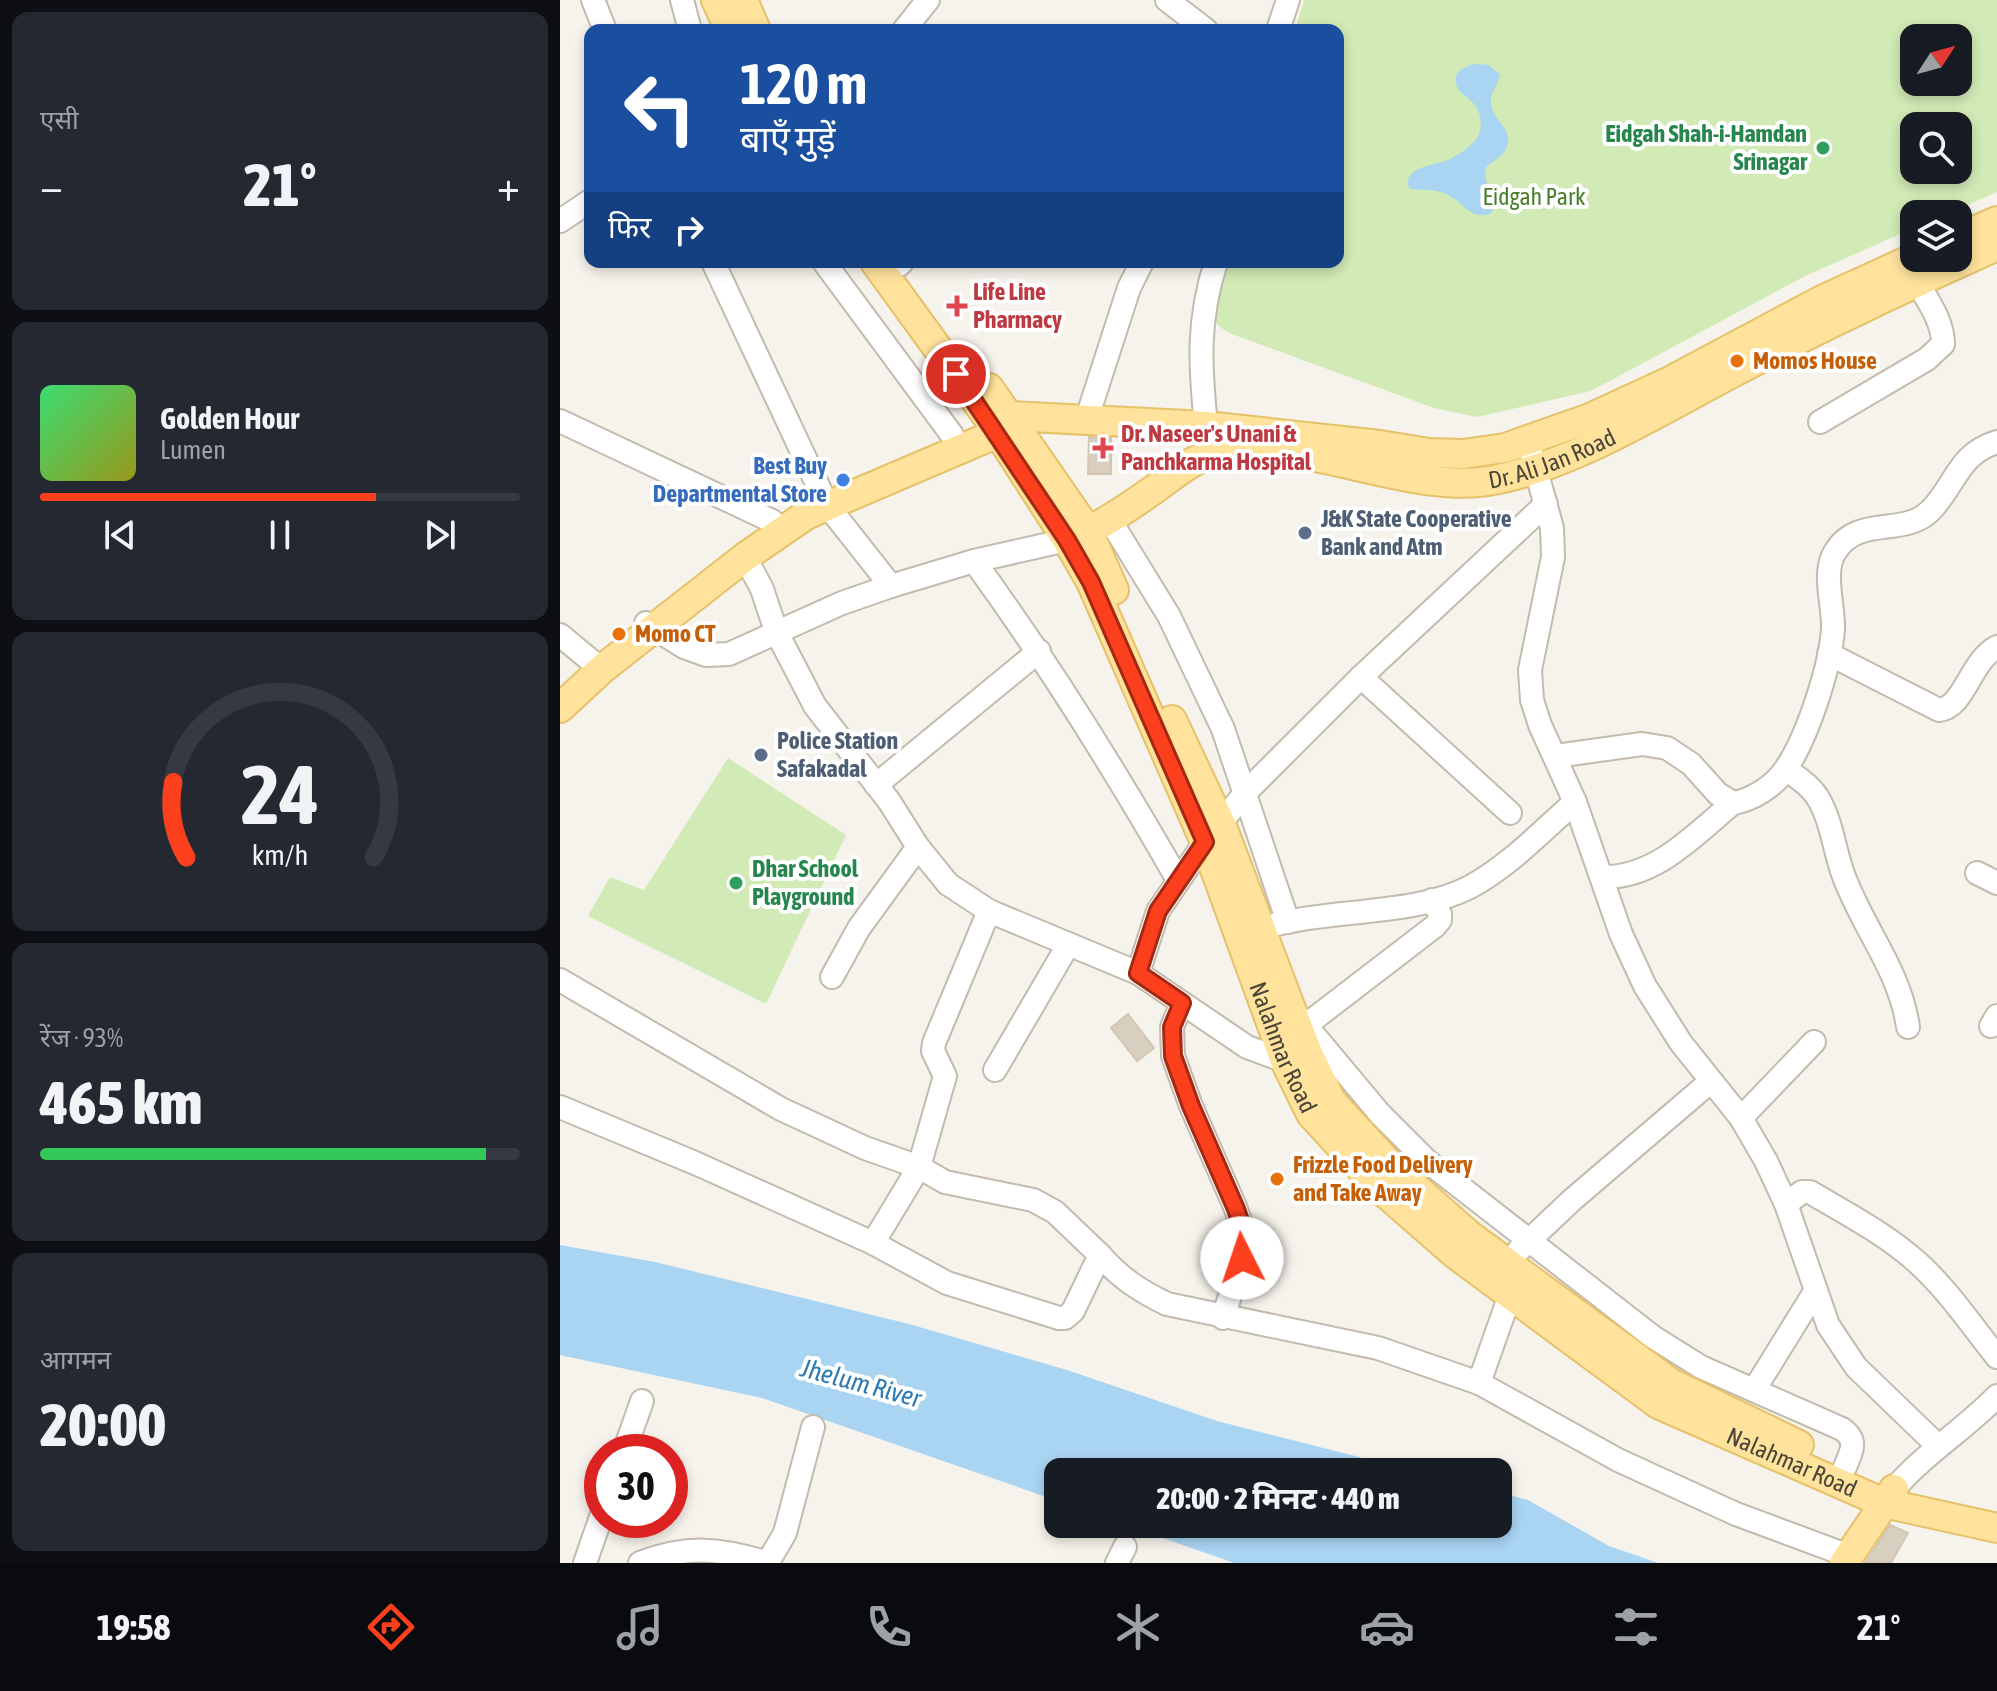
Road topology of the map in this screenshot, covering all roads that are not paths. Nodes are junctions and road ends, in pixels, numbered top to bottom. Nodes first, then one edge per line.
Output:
1 (593, 0) edge
2 (682, 0) edge
3 (716, 0) edge
4 (743, 0) edge
5 (1167, 0) edge
6 (1288, 0) edge
7 (924, 2) edge
8 (603, 24) edge
9 (688, 24) edge
10 (727, 24) edge
11 (753, 24) edge
12 (908, 24) edge
13 (1198, 24) edge
14 (1280, 24) edge
15 (584, 205) edge
16 (560, 221) edge
17 (1997, 221) edge
18 (1972, 232) edge
19 (1997, 246) edge
20 (1972, 253) edge
21 (716, 268) edge
22 (828, 268) edge
23 (896, 268) edge
24 (1139, 268) edge
25 (1214, 268) edge
26 (1910, 272) edge
27 (1913, 272) edge
28 (1917, 272) edge
29 (560, 421) edge
30 (1086, 421) junction
31 (1820, 422) dead end
32 (999, 423) junction
33 (1206, 426) junction
34 (952, 435) junction
35 (1528, 441) junction
36 (1997, 442) edge
37 (1536, 469) junction
38 (824, 499) junction
39 (1546, 504) junction
40 (778, 525) junction
41 (1088, 530) junction
42 (745, 557) junction
43 (974, 561) junction
44 (891, 586) junction
45 (650, 626) junction
46 (776, 631) junction
47 (560, 635) edge
48 (1997, 647) edge
49 (1039, 651) junction
50 (1829, 654) junction
51 (595, 664) junction
52 (1361, 677) junction
53 (560, 696) edge
54 (560, 708) edge
55 (1556, 756) junction
56 (1786, 770) junction
57 (876, 785) junction
58 (1246, 792) junction
59 (1575, 802) junction
60 (1733, 803) junction
61 (1510, 813) dead end
62 (1213, 833) junction
63 (918, 847) junction
64 (1603, 877) junction
65 (1178, 880) junction
66 (1432, 900) junction
67 (989, 911) junction
68 (1288, 922) junction
69 (1260, 929) junction
70 (1068, 945) junction
71 (1138, 973) junction
72 (832, 977) dead end
73 (560, 980) edge
74 (1182, 1003) junction
75 (1908, 1027) dead end
76 (1297, 1036) junction
77 (1814, 1042) dead end
78 (995, 1070) dead end
79 (1710, 1082) junction
80 (560, 1107) edge
81 (1741, 1118) junction
82 (919, 1167) junction
83 (1786, 1204) junction
84 (1528, 1241) junction
85 (873, 1243) junction
86 (1100, 1255) junction
87 (1502, 1279) junction
88 (1816, 1290) junction
89 (1223, 1318) junction
90 (1997, 1357) edge
91 (1479, 1383) junction
92 (1754, 1390) junction
93 (1997, 1396) edge
94 (642, 1401) dead end
95 (813, 1427) dead end
96 (630, 1434) edge
97 (1938, 1446) junction
98 (1845, 1467) junction
99 (1889, 1496) junction
100 (1997, 1511) edge
101 (1997, 1528) edge
102 (594, 1538) edge
103 (1847, 1560) edge
104 (585, 1563) edge
105 (640, 1563) edge
106 (768, 1563) edge

1 - 8 street
2 - 9 street
3 - 10 main road
4 - 11 main road
5 - 13 street
6 - 14 street
7 - 12 street
15 - 16 street
17 - 18 main road
19 - 20 main road, Dr. Ali Jan Road
21 - 38 street
22 - 34 street
23 - 32 main road, Nalahmar Road
24 - 30 street
25 - 33 street
26 - 35 main road, Dr. Ali Jan Road
27 - 37 main road, Dr. Ali Jan Road
28 - 31 street
29 - 40 street
30 - 32 main road, Dr. Ali Jan Road
30 - 33 main road, Dr. Ali Jan Road
32 - 34 main road
32 - 38 main road
32 - 41 main road, Nalahmar Road
33 - 35 main road, Dr. Ali Jan Road
34 - 38 main road
35 - 37 street
36 - 50 street
37 - 39 street
37 - 41 main road, Dr. Ali Jan Road
38 - 40 main road
38 - 44 street
39 - 52 street
39 - 55 street
40 - 42 main road
40 - 45 main road
41 - 43 street
41 - 58 street
41 - 62 main road, Nalahmar Road
42 - 45 main road
42 - 46 street
43 - 44 street
43 - 49 street
44 - 46 street
45 - 46 street
45 - 51 main road
45 - 54 main road
46 - 57 street
47 - 51 street
48 - 50 street
49 - 57 street
49 - 65 street
50 - 56 street
51 - 53 main road
52 - 58 street
52 - 61 street
55 - 59 street
55 - 60 street
56 - 60 street
56 - 75 street
57 - 63 street
58 - 62 street
58 - 68 street
59 - 64 street
59 - 66 street
60 - 64 street
62 - 65 street
62 - 69 main road, Nalahmar Road
62 - 76 main road, Nalahmar Road
63 - 67 street
63 - 72 street
64 - 79 street
65 - 71 street
66 - 68 street
66 - 76 street
67 - 70 street
67 - 82 street
68 - 69 street
69 - 76 main road, Nalahmar Road
70 - 71 street
70 - 78 street
71 - 74 street
73 - 82 street
74 - 76 street
74 - 89 street
76 - 84 street
76 - 87 main road, Nalahmar Road
77 - 81 street
79 - 81 street
79 - 84 street
80 - 85 street
81 - 83 street
82 - 85 street
82 - 86 street
83 - 88 street
83 - 90 street
84 - 87 street
84 - 92 street
85 - 86 street
86 - 89 street
87 - 91 street
87 - 98 main road, Nalahmar Road
87 - 99 main road, Nalahmar Road
88 - 92 street
88 - 97 street
89 - 91 street
91 - 103 street
92 - 98 street
93 - 97 street
94 - 96 street
95 - 106 street
97 - 99 street
98 - 99 main road, Nalahmar Road
99 - 100 main road, Nalahmar Road
99 - 101 main road, Nalahmar Road
99 - 103 main road
102 - 104 street
105 - 106 street

